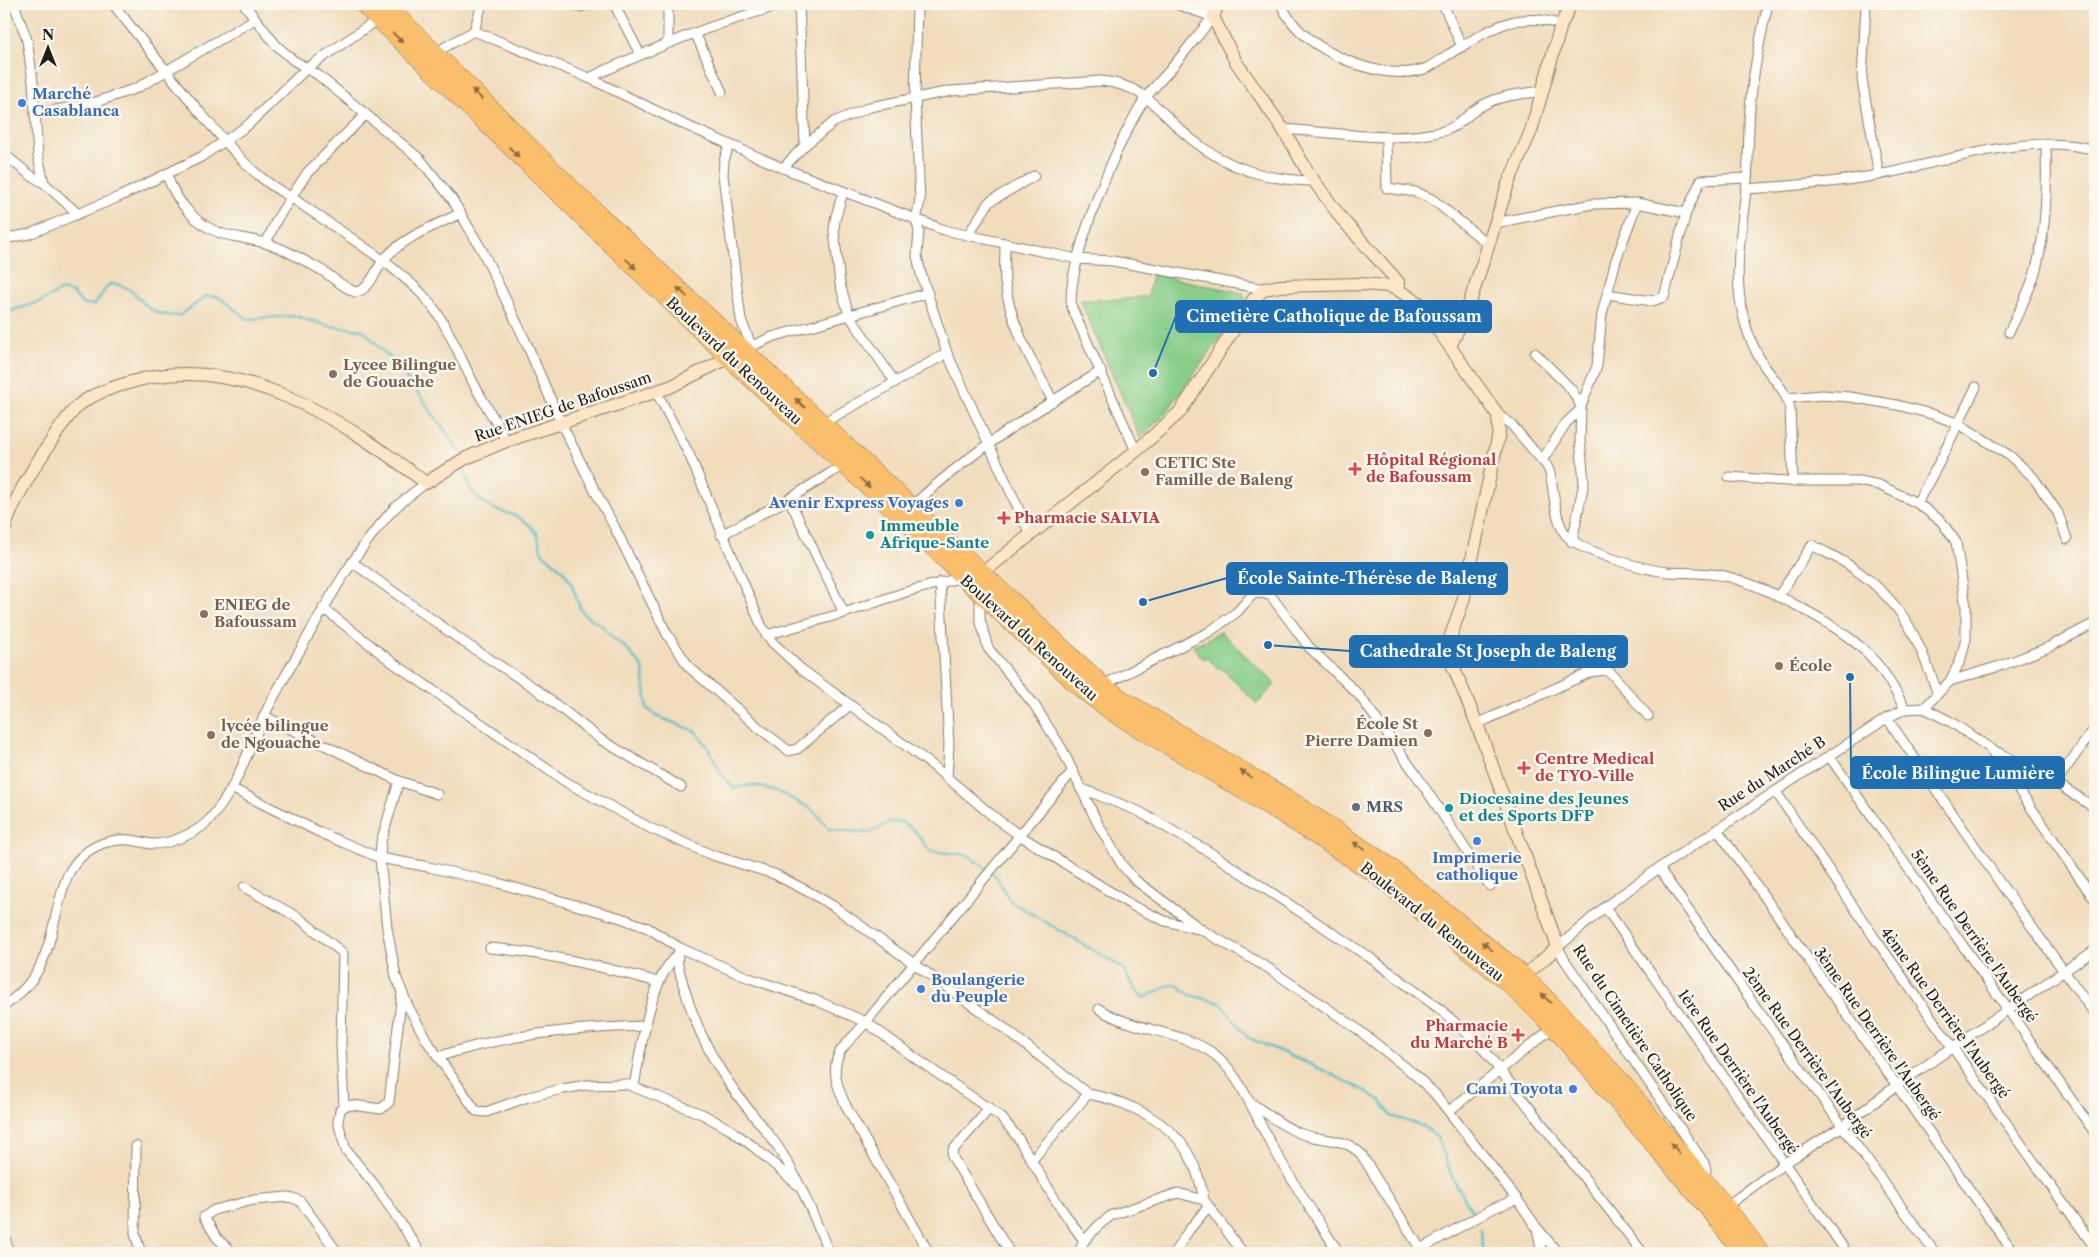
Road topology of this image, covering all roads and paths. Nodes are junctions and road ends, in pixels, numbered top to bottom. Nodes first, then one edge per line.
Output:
1 (14, 4) edge
2 (113, 4) edge
3 (244, 4) edge
4 (363, 4) edge
5 (482, 4) edge
6 (575, 4) edge
7 (592, 4) edge
8 (614, 4) edge
9 (668, 4) edge
10 (786, 4) edge
11 (799, 4) edge
12 (917, 4) edge
13 (1176, 4) edge
14 (1218, 4) edge
15 (1281, 4) edge
16 (1443, 4) edge
17 (1571, 4) edge
18 (1768, 4) edge
19 (1866, 4) edge
20 (384, 11) edge
21 (1213, 17) junction
22 (255, 18) junction
23 (1561, 25) junction
24 (474, 31) junction
25 (695, 33) junction
26 (668, 43) junction
27 (1462, 47) junction
28 (640, 54) junction
29 (431, 59) junction
30 (306, 69) junction
31 (166, 72) junction
32 (589, 78) junction
33 (1544, 91) junction
34 (722, 92) dead end
35 (1147, 96) junction
36 (916, 99) junction
37 (35, 114) junction
38 (366, 114) junction
39 (1283, 129) junction
40 (1386, 137) junction
41 (225, 142) junction
42 (2046, 143) junction
43 (729, 145) junction
44 (805, 145) junction
45 (2095, 150) edge
46 (4, 154) edge
47 (783, 168) junction
48 (166, 175) junction
49 (1879, 175) junction
50 (1034, 176) dead end
51 (1748, 178) junction
52 (1314, 181) junction
53 (44, 183) junction
54 (1746, 189) junction
55 (843, 192) junction
56 (291, 197) junction
57 (1637, 203) junction
58 (461, 212) junction
59 (1686, 213) junction
60 (78, 214) junction
61 (916, 220) junction
62 (1495, 224) junction
63 (968, 235) junction
64 (4, 239) edge
65 (266, 243) junction
66 (1005, 243) junction
67 (1488, 244) junction
68 (1077, 259) junction
69 (383, 261) junction
70 (1264, 289) junction
71 (1398, 290) junction
72 (928, 293) junction
73 (1607, 294) junction
74 (849, 315) junction
75 (2009, 332) dead end
76 (1450, 347) junction
77 (740, 352) junction
78 (947, 353) junction
79 (1536, 353) dead end
80 (1101, 371) junction
81 (895, 382) junction
82 (1976, 387) dead end
83 (656, 391) junction
84 (1788, 398) junction
85 (1053, 401) junction
86 (1581, 408) junction
87 (1498, 415) junction
88 (560, 421) junction
89 (1959, 424) junction
90 (817, 428) junction
91 (506, 440) junction
92 (989, 443) junction
93 (1136, 451) junction
94 (1543, 459) junction
95 (845, 464) junction
96 (1729, 477) dead end
97 (1793, 482) junction
98 (426, 483) junction
99 (789, 499) junction
100 (1917, 503) junction
101 (910, 508) junction
102 (4, 530) edge
103 (1030, 534) junction
104 (721, 535) junction
105 (2067, 539) dead end
106 (1572, 542) junction
107 (352, 562) junction
108 (963, 577) junction
109 (940, 582) junction
110 (985, 584) junction
111 (1778, 597) junction
112 (323, 608) junction
113 (844, 613) junction
114 (2095, 623) edge
115 (766, 635) junction
116 (1950, 681) junction
117 (1095, 690) junction
118 (1937, 692) junction
119 (850, 705) junction
120 (1924, 708) junction
121 (1905, 709) junction
122 (264, 716) junction
123 (1648, 716) dead end
124 (1887, 718) junction
125 (1477, 724) junction
126 (2095, 728) edge
127 (1991, 749) junction
128 (1829, 756) junction
129 (1072, 772) junction
130 (947, 778) junction
131 (399, 781) junction
132 (2055, 782) junction
133 (681, 787) dead end
134 (233, 788) junction
135 (1080, 788) junction
136 (1776, 792) junction
137 (437, 794) dead end
138 (2095, 808) edge
139 (1718, 830) junction
140 (1019, 835) junction
141 (380, 858) junction
142 (1659, 868) junction
143 (1490, 886) dead end
144 (244, 887) dead end
145 (2095, 900) edge
146 (1605, 908) junction
147 (1202, 930) junction
148 (1558, 947) junction
149 (490, 948) dead end
150 (2095, 950) edge
151 (678, 952) junction
152 (914, 963) junction
153 (2066, 971) junction
154 (1518, 981) junction
155 (658, 982) junction
156 (402, 990) junction
157 (4, 1006) edge
158 (1098, 1008) dead end
159 (2009, 1009) junction
160 (2095, 1014) edge
161 (866, 1022) junction
162 (1559, 1022) junction
163 (646, 1026) junction
164 (1954, 1047) junction
165 (438, 1057) junction
166 (1499, 1071) junction
167 (634, 1086) junction
168 (1896, 1086) junction
169 (1088, 1094) junction
170 (1249, 1102) junction
171 (344, 1106) junction
172 (990, 1108) junction
173 (1449, 1111) junction
174 (1842, 1126) junction
175 (2095, 1133) edge
176 (136, 1146) dead end
177 (1032, 1160) junction
178 (1785, 1163) junction
179 (1704, 1181) junction
180 (799, 1186) junction
181 (1517, 1198) junction
182 (1206, 1204) junction
183 (1720, 1211) junction
184 (1537, 1228) junction
185 (4, 1234) edge
186 (1084, 1241) junction
187 (2095, 1248) edge
188 (1419, 1252) edge
189 (9, 1253) edge
190 (141, 1253) edge
191 (232, 1253) edge
192 (338, 1253) edge
193 (421, 1253) edge
194 (829, 1253) edge
195 (929, 1253) edge
196 (1010, 1253) edge
197 (1078, 1253) edge
198 (1174, 1253) edge
199 (1243, 1253) edge
200 (1339, 1253) edge
201 (1542, 1253) edge
202 (1558, 1253) edge
203 (1643, 1253) edge
204 (1742, 1253) edge
205 (1761, 1253) edge
206 (1847, 1253) edge
207 (1935, 1253) edge
208 (2014, 1253) edge

1 - 37 street
2 - 31 street
3 - 22 street
4 - 20 highway, Boulevard du Renouveau
5 - 24 street
6 - 7 street
8 - 28 street
9 - 26 street
10 - 25 street
11 - 44 street
12 - 36 street
13 - 21 street
14 - 21 street
15 - 27 street
16 - 27 street
17 - 23 street
18 - 51 street
19 - 49 street
20 - 29 highway, Boulevard du Renouveau
20 - 30 street
21 - 35 street
21 - 39 street
22 - 30 street
22 - 31 street
23 - 27 street
23 - 33 street
24 - 29 street
24 - 32 street
25 - 26 street
25 - 34 street
26 - 28 street
28 - 32 street
29 - 77 highway, Boulevard du Renouveau
30 - 38 street
30 - 41 street
31 - 37 street
31 - 41 street
32 - 43 street
33 - 40 street
33 - 62 street
35 - 36 street
35 - 52 street
35 - 68 street
36 - 44 street
36 - 61 street
37 - 53 street
38 - 56 street
38 - 58 street
39 - 40 street
39 - 52 street
40 - 67 street
41 - 48 street
41 - 56 street
42 - 45 street
42 - 49 street
42 - 75 street
43 - 47 street
43 - 77 street
44 - 47 street
46 - 53 street
47 - 55 street
48 - 60 street
48 - 65 street
49 - 54 street
50 - 63 street
51 - 54 street
51 - 59 street
52 - 71 street
53 - 60 street
54 - 84 street
55 - 61 street
55 - 74 street
56 - 65 street
56 - 69 street
57 - 59 street
57 - 62 street
57 - 73 street
58 - 69 street
58 - 88 street
59 - 73 street
60 - 64 street
61 - 63 street
61 - 72 street
62 - 67 street
63 - 66 street
65 - 69 street
66 - 68 street
66 - 85 street
67 - 76 street
68 - 70 street
68 - 80 street
69 - 91 street
70 - 71 street
70 - 93 street
71 - 76 street
72 - 74 street
72 - 78 street
73 - 86 street
74 - 77 street
74 - 81 street
76 - 87 street
77 - 83 street, Rue ENIEG de Bafoussam
77 - 90 highway, Boulevard du Renouveau
78 - 81 street
78 - 92 street
79 - 86 street
80 - 85 street
80 - 93 street
81 - 90 street
82 - 89 street
83 - 88 street, Rue ENIEG de Bafoussam
83 - 104 street
84 - 89 street
84 - 97 street
85 - 92 street
86 - 94 street
86 - 106 street
87 - 94 street
87 - 125 street, Rue du Cimetière Catholique
88 - 91 street, Rue ENIEG de Bafoussam
88 - 119 street
89 - 100 street
89 - 105 street
90 - 95 highway, Boulevard du Renouveau
90 - 101 highway, Boulevard du Renouveau
91 - 98 street, Rue ENIEG de Bafoussam
92 - 101 street
92 - 103 street
93 - 103 street
94 - 106 street
95 - 99 street
95 -> 108 highway, Boulevard du Renouveau
96 - 97 street
97 - 100 street
98 - 102 street
98 - 107 street, Rue ENIEG de Bafoussam
99 - 104 street
99 - 113 street
100 - 116 street
101 - 110 highway, Boulevard du Renouveau
103 - 110 street
104 - 115 street
106 - 111 street
107 - 112 street, Rue ENIEG de Bafoussam
107 - 133 street
108 - 109 street
108 - 110 highway, Boulevard du Renouveau
109 - 113 street
109 - 130 street
110 - 117 highway, Boulevard du Renouveau
110 - 129 street
111 - 118 street
111 - 121 street
112 - 122 street, Rue ENIEG de Bafoussam
112 - 152 street
113 - 115 street
114 - 116 street
115 - 119 street
116 - 118 street
117 - 143 street
117 - 154 highway, Boulevard du Renouveau
118 - 120 street
119 - 130 street
120 - 121 street, Rue du Marché B
120 - 127 street
121 - 124 street, Rue du Marché B
122 - 131 street
122 - 134 street, Rue ENIEG de Bafoussam
123 - 125 street
124 - 128 street, Rue du Marché B
124 - 153 street
125 - 148 street, Rue du Cimetière Catholique
126 - 132 street
127 - 132 street
127 - 145 street
128 - 136 street, Rue du Marché B
128 - 159 street, 5ème Rue Derrière l'Aubergé
129 - 135 street
129 - 140 street
130 - 140 street
131 - 137 street
131 - 141 street
132 - 138 street
134 - 141 street
134 - 157 street, Rue ENIEG de Bafoussam
135 - 147 street
135 - 166 street
136 - 139 street, Rue du Marché B
136 - 164 street, 4ème Rue Derrière l'Aubergé
139 - 142 street, Rue du Marché B
139 - 168 street, 3ème Rue Derrière l'Aubergé
140 - 147 street
140 - 152 street
141 - 151 street
141 - 156 street
142 - 146 street, Rue du Marché B
142 - 174 street, 2ème Rue Derrière l'Aubergé
144 - 171 street
146 - 148 street, Rue du Marché B
146 - 178 street, 1ère Rue Derrière l'Aubergé
147 - 173 street
148 - 154 street, Rue du Marché B
148 - 179 street, Rue du Cimetière Catholique
149 - 155 street
150 - 153 street
151 - 155 street
151 - 161 street
151 - 180 street
152 - 161 street
152 - 169 street
153 - 159 street
153 - 160 street
154 - 162 highway, Boulevard du Renouveau
155 - 163 street
156 - 165 street
156 - 171 street
158 - 170 street
159 - 164 street
159 - 175 street, 5ème Rue Derrière l'Aubergé
161 - 172 street
161 - 195 street
162 - 166 street
179 -> 162 highway, Boulevard du Renouveau
162 - 183 highway, Boulevard du Renouveau
163 - 165 street
163 - 167 street
164 - 168 street
164 - 187 street, 4ème Rue Derrière l'Aubergé
165 - 167 street
166 - 173 street
166 - 203 street
167 - 180 street
168 - 174 street
168 - 208 street, 3ème Rue Derrière l'Aubergé
169 - 177 street
169 - 182 street
170 - 188 street
170 - 200 street
171 - 193 street
172 - 177 street
172 - 196 street
173 - 181 street
174 - 178 street
174 - 207 street, 2ème Rue Derrière l'Aubergé
176 - 190 street
177 - 186 street
178 - 183 street
178 - 206 street, 1ère Rue Derrière l'Aubergé
179 - 183 highway, Boulevard du Renouveau
180 - 194 street
181 - 184 street
181 - 188 street
182 - 186 street
182 - 198 street
182 - 199 street
183 - 204 highway, Boulevard du Renouveau
183 - 205 highway, Boulevard du Renouveau
184 - 201 street
184 - 202 street
185 - 189 street
186 - 197 street
191 - 192 street

